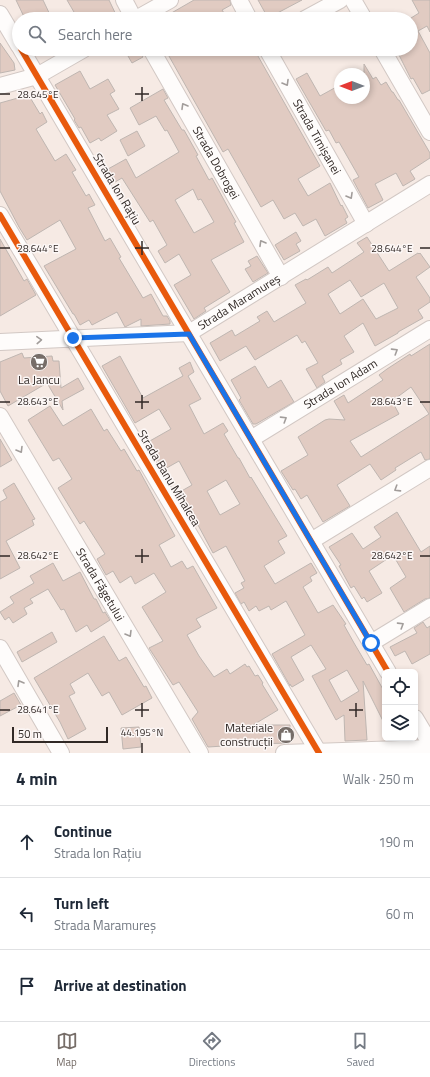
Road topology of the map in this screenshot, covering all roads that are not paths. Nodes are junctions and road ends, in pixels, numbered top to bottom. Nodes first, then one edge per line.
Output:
1 (124, 0) edge
2 (170, 0) edge
3 (239, 0) edge
4 (340, 0) edge
5 (353, 0) edge
6 (131, 12) edge
7 (148, 12) edge
8 (246, 12) edge
9 (318, 12) edge
10 (360, 12) edge
11 (0, 14) edge
12 (12, 34) edge
13 (25, 56) edge
14 (72, 56) edge
15 (156, 56) edge
16 (271, 56) edge
17 (386, 56) edge
18 (37, 76) junction
19 (0, 86) edge
20 (430, 132) edge
21 (430, 184) edge
22 (0, 215) edge
23 (366, 224) junction
24 (281, 277) junction
25 (430, 329) edge
26 (189, 334) junction
27 (73, 338) junction
28 (0, 342) edge
29 (0, 416) edge
30 (251, 439) junction
31 (430, 468) edge
32 (311, 541) junction
33 (430, 607) edge
34 (371, 643) junction
35 (0, 648) edge
36 (386, 669) edge
37 (418, 723) edge
38 (430, 743) edge
39 (430, 748) edge
40 (319, 752) edge
41 (61, 753) edge
42 (200, 753) edge
43 (284, 753) edge

1 - 6 street
2 - 7 street
3 - 8 street
4 - 9 street
5 - 10 street
11 - 12 street
13 - 18 street, Strada Ion Rațiu
14 - 18 street
24 -> 15 street, Strada Dobrogei
16 -> 23 street, Strada Timișanei
17 - 20 street
18 - 19 street
18 - 26 street, Strada Ion Rațiu
21 - 23 street, Strada Maramureș
22 - 27 street, Strada Banu Mihalcea
23 - 24 street, Strada Maramureș
24 - 26 street, Strada Maramureș
30 -> 25 street, Strada Ion Adam
26 - 27 street, Strada Maramureș
26 - 30 street, Strada Ion Rațiu
28 -> 27 street, Strada Maramureș
27 - 40 street, Strada Banu Mihalcea
29 -> 42 street, Strada Făgetului
30 - 32 street, Strada Ion Rațiu
31 -> 32 street
32 - 34 street, Strada Ion Rațiu
34 -> 33 street
34 - 36 street, Strada Ion Rațiu
41 -> 35 street
37 - 38 street
39 - 40 street
40 - 43 street

